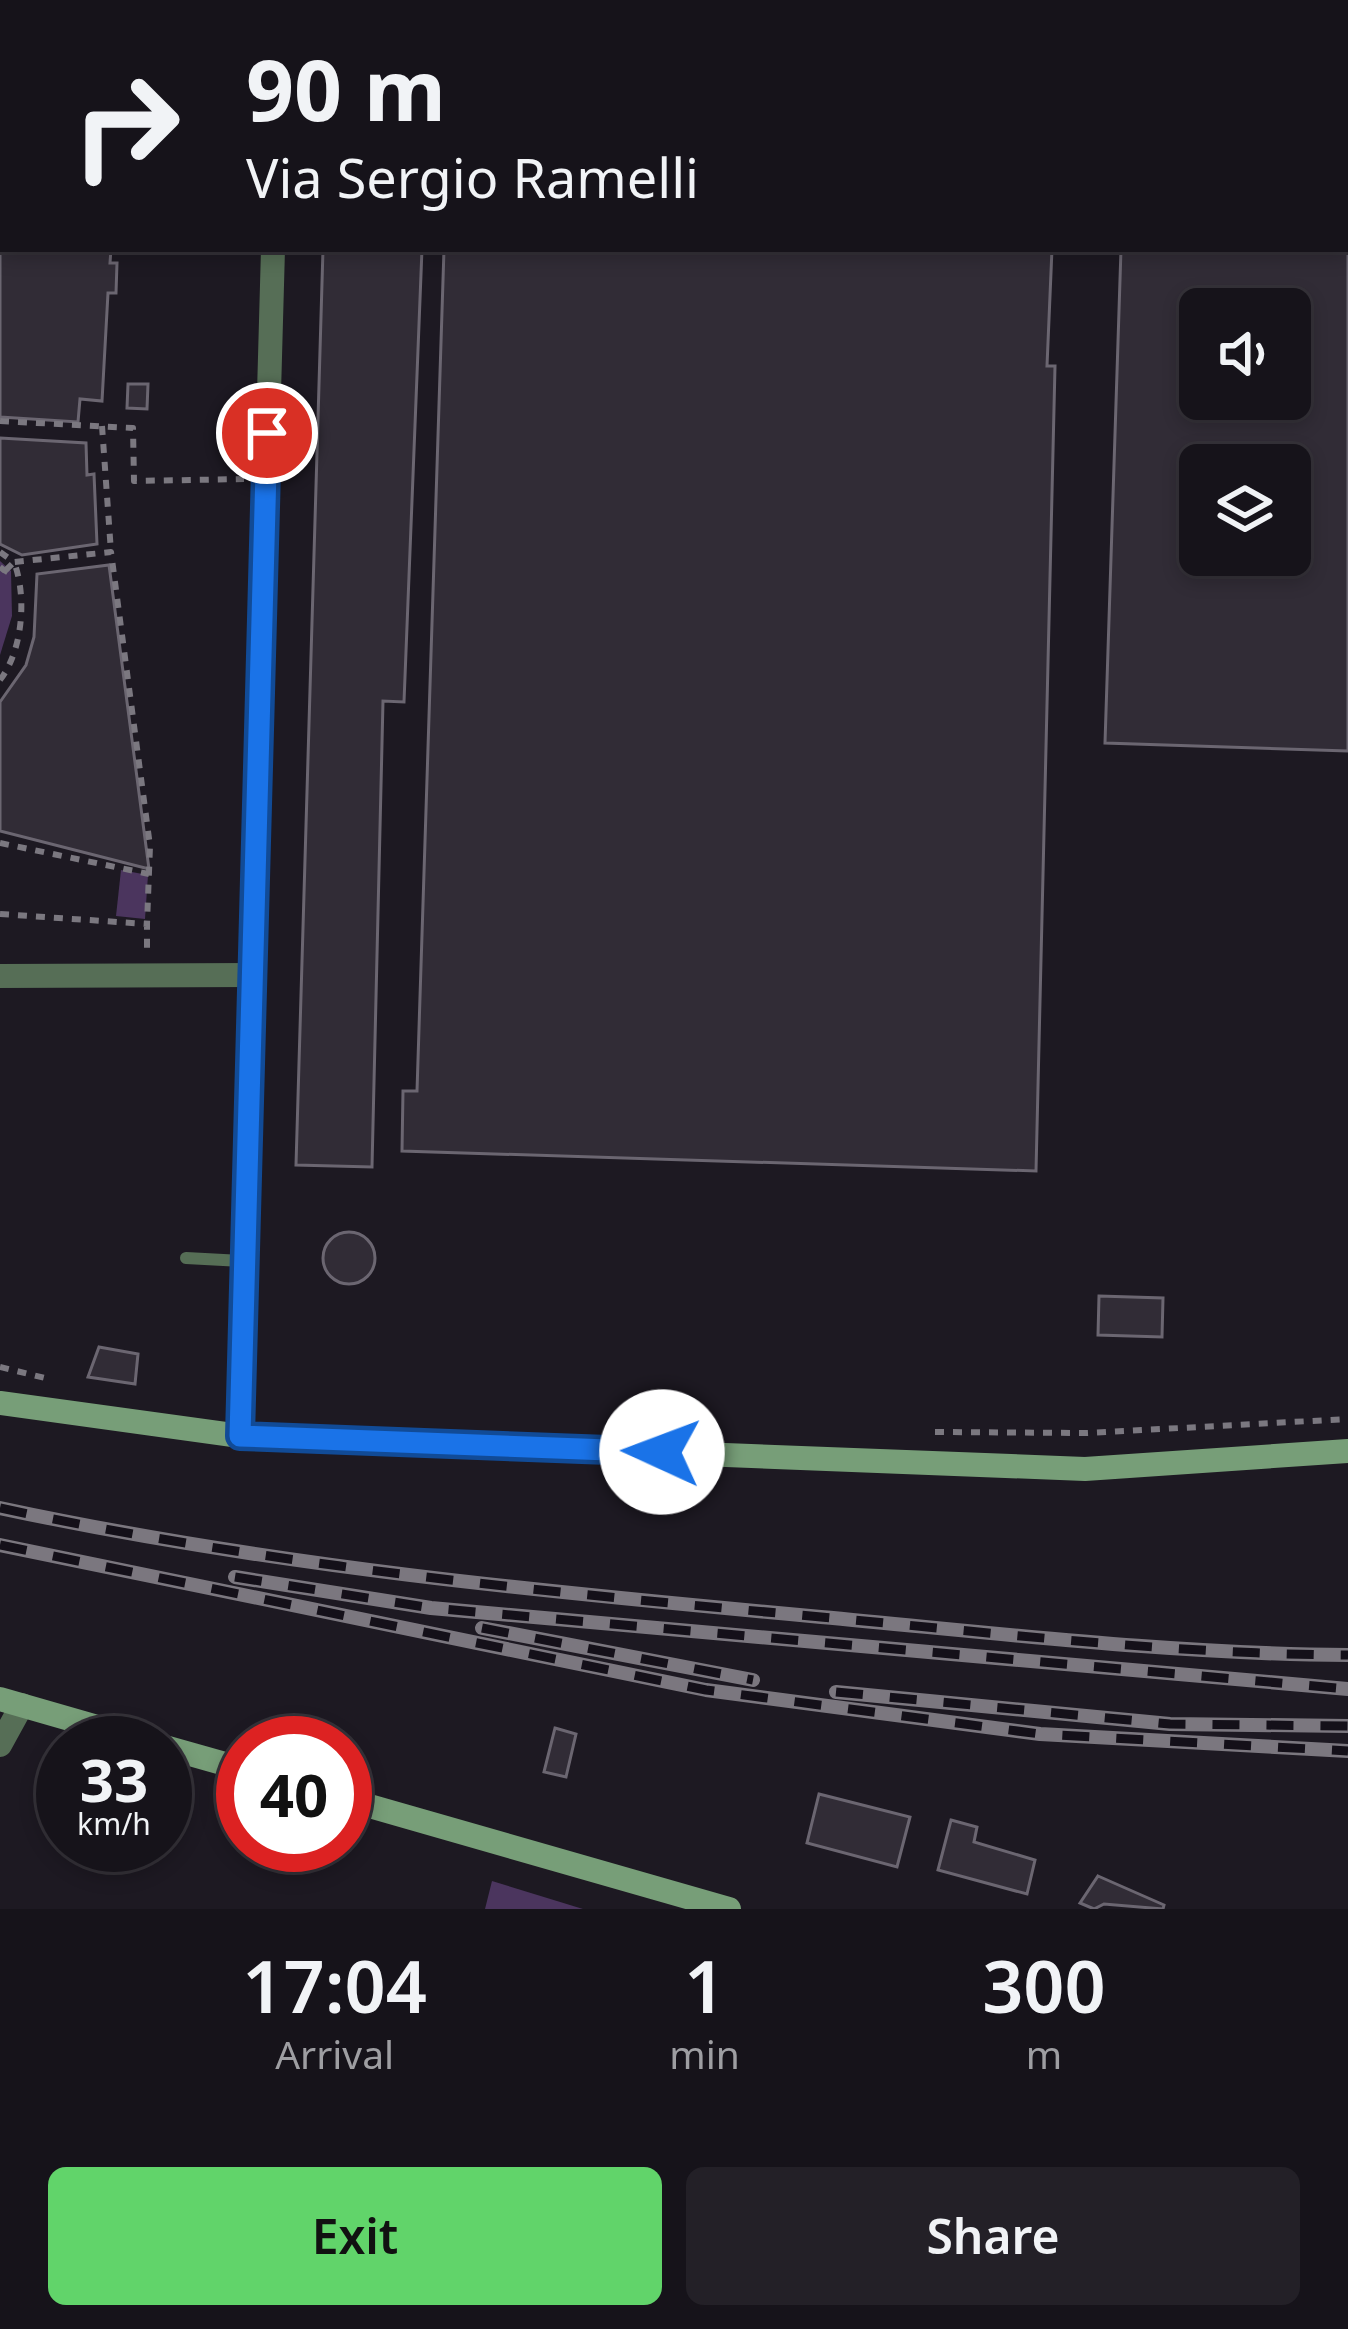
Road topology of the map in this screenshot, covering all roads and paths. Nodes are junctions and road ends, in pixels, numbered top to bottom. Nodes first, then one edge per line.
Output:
1 (273, 252) edge
2 (0, 421) edge
3 (102, 426) junction
4 (266, 479) junction
5 (0, 552) edge
6 (111, 552) junction
7 (14, 562) junction
8 (2, 572) edge
9 (0, 680) edge
10 (0, 843) edge
11 (151, 874) junction
12 (0, 914) edge
13 (147, 924) junction
14 (253, 975) junction
15 (0, 976) edge
16 (148, 976) junction
17 (186, 1258) dead end
18 (242, 1261) junction
19 (0, 1367) edge
20 (59, 1381) dead end
21 (0, 1403) edge
22 (1348, 1419) edge
23 (926, 1432) dead end
24 (240, 1436) junction
25 (1348, 1451) edge
26 (11, 1702) edge
27 (59, 1716) edge
28 (0, 1745) edge
29 (372, 1807) edge
30 (686, 1903) edge
31 (729, 1909) edge

1 - 4 street
2 - 3 path
3 - 4 path
3 - 6 path
4 - 14 street
5 - 7 path
6 - 7 path
6 - 11 path
7 - 8 path
7 - 9 path
10 - 11 path
11 - 13 path
12 - 13 path
13 - 16 path
14 - 16 street
14 - 18 street
15 - 16 street
17 - 18 lane
18 - 24 street
19 - 20 path
21 - 24 street
22 - 23 path
24 - 25 street
26 - 27 street
26 - 28 street
29 - 30 street
30 - 31 street

